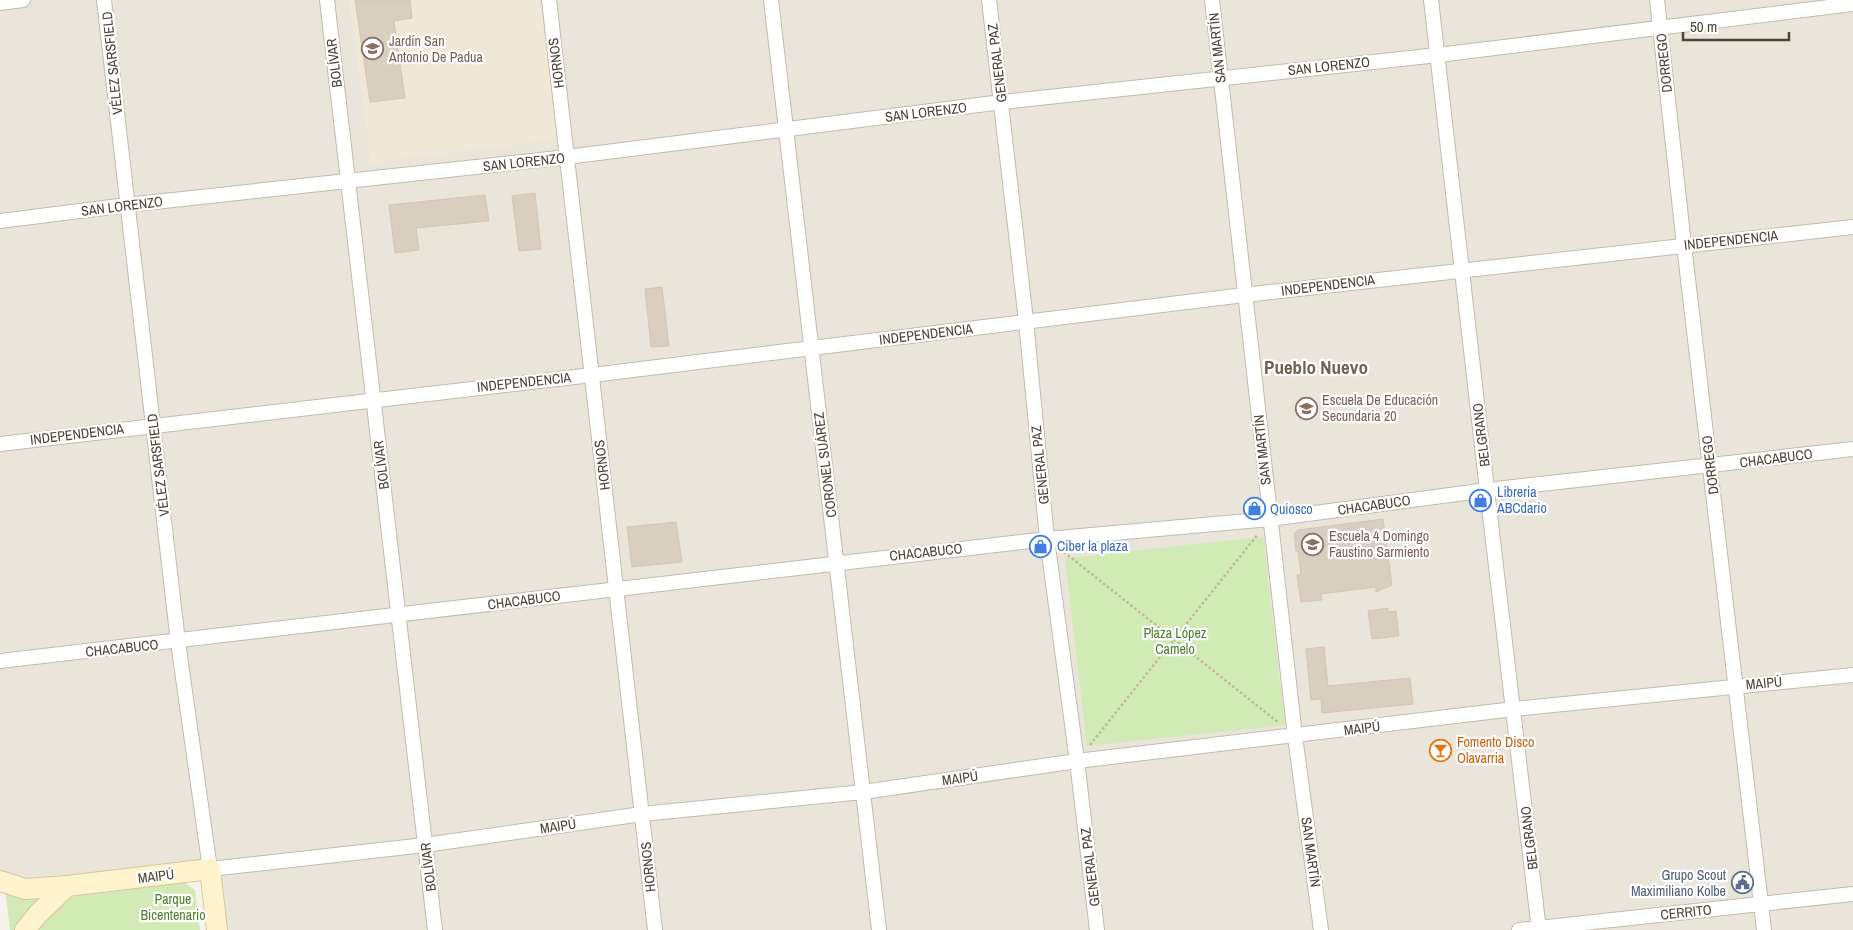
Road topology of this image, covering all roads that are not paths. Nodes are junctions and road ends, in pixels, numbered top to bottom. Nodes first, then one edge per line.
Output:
1 (23, 0) edge
2 (104, 0) edge
3 (327, 0) edge
4 (549, 0) edge
5 (771, 0) edge
6 (989, 0) edge
7 (1212, 0) edge
8 (1431, 0) edge
9 (1657, 0) edge
10 (0, 3) edge
11 (1853, 4) edge
12 (1661, 29) junction
13 (1438, 55) junction
14 (1221, 77) junction
15 (1002, 102) junction
16 (786, 130) junction
17 (567, 157) junction
18 (348, 181) junction
19 (127, 205) junction
20 (0, 221) edge
21 (1853, 227) edge
22 (1684, 245) junction
23 (1462, 270) junction
24 (1244, 295) junction
25 (1026, 321) junction
26 (812, 348) junction
27 (592, 375) junction
28 (374, 400) junction
29 (153, 425) junction
30 (0, 444) edge
31 (1853, 449) edge
32 (1711, 466) junction
33 (1487, 490) junction
34 (1270, 520) junction
35 (1047, 539) junction
36 (836, 562) junction
37 (617, 589) junction
38 (399, 616) junction
39 (178, 642) junction
40 (0, 661) edge
41 (1853, 674) edge
42 (1736, 686) junction
43 (1514, 709) junction
44 (1295, 736) junction
45 (1077, 761) junction
46 (863, 792) junction
47 (642, 814) junction
48 (425, 845) junction
49 (210, 869) junction
50 (0, 881) edge
51 (67, 886) junction
52 (1853, 894) edge
53 (1762, 904) junction
54 (1539, 929) edge
55 (24, 930) edge
56 (217, 930) edge
57 (435, 930) edge
58 (655, 930) edge
59 (879, 930) edge
60 (1097, 930) edge
61 (1321, 930) edge
62 (1519, 930) edge
63 (1764, 930) edge

1 - 10 street
2 - 19 street, VÉLEZ SARSFIELD
3 - 18 street, BOLÍVAR
4 - 17 street, HORNOS
5 - 16 street, CORONEL SUÁREZ
6 - 15 street, GENERAL PAZ
7 - 14 street, SAN MARTÍN
8 - 13 street, BELGRANO
9 - 12 street, DORREGO
11 - 12 street, SAN LORENZO
12 - 13 street, SAN LORENZO
12 - 22 street, DORREGO
13 - 14 street, SAN LORENZO
13 - 23 street, BELGRANO
14 - 15 street, SAN LORENZO
14 - 24 street, SAN MARTÍN
15 - 16 street, SAN LORENZO
15 - 25 street, GENERAL PAZ
16 - 17 street, SAN LORENZO
16 - 26 street, CORONEL SUÁREZ
17 - 18 street, SAN LORENZO
17 - 27 street, HORNOS
18 - 19 street, SAN LORENZO
18 - 28 street, BOLÍVAR
19 - 20 street, SAN LORENZO
19 - 29 street, VÉLEZ SARSFIELD
21 - 22 street, INDEPENDENCIA
22 - 23 street, INDEPENDENCIA
22 - 32 street, DORREGO
23 - 24 street, INDEPENDENCIA
23 - 33 street, BELGRANO
24 - 25 street, INDEPENDENCIA
24 - 34 street, SAN MARTÍN
25 - 26 street, INDEPENDENCIA
25 - 35 street, GENERAL PAZ
26 - 27 street, INDEPENDENCIA
26 - 36 street, CORONEL SUÁREZ
27 - 28 street, INDEPENDENCIA
27 - 37 street, HORNOS
28 - 29 street, INDEPENDENCIA
28 - 38 street, BOLÍVAR
29 - 30 street, INDEPENDENCIA
29 - 39 street, VÉLEZ SARSFIELD
31 - 32 street, CHACABUCO
32 - 33 street, CHACABUCO
32 - 42 street, DORREGO
33 - 34 street, CHACABUCO
33 - 43 street, BELGRANO
34 - 35 street, CHACABUCO
34 - 44 street, SAN MARTÍN
35 - 36 street, CHACABUCO
35 - 45 street, GENERAL PAZ
36 - 37 street, CHACABUCO
36 - 46 street, CORONEL SUÁREZ
37 - 38 street, CHACABUCO
37 - 47 street, HORNOS
38 - 39 street, CHACABUCO
38 - 48 street, BOLÍVAR
39 - 40 street, CHACABUCO
39 - 49 street, VÉLEZ SARSFIELD
41 - 42 street, MAIPÚ
42 - 43 street, MAIPÚ
42 - 53 street, DORREGO
43 - 44 street, MAIPÚ
43 - 54 street, BELGRANO
44 - 45 street, MAIPÚ
44 - 61 street, SAN MARTÍN
45 - 46 street, MAIPÚ
45 - 60 street, GENERAL PAZ
46 - 47 street, MAIPÚ
46 - 59 street, CORONEL SUÁREZ
47 - 48 street, MAIPÚ
47 - 58 street, HORNOS
48 - 49 street, MAIPÚ
48 - 57 street, BOLÍVAR
49 - 51 street, MAIPÚ
49 - 56 street, VÉLEZ SARSFIELD
50 - 51 street, MAIPÚ
51 - 55 street
52 - 53 street, CERRITO
53 - 54 street, CERRITO
53 - 63 street, DORREGO
54 - 62 street, CERRITO

